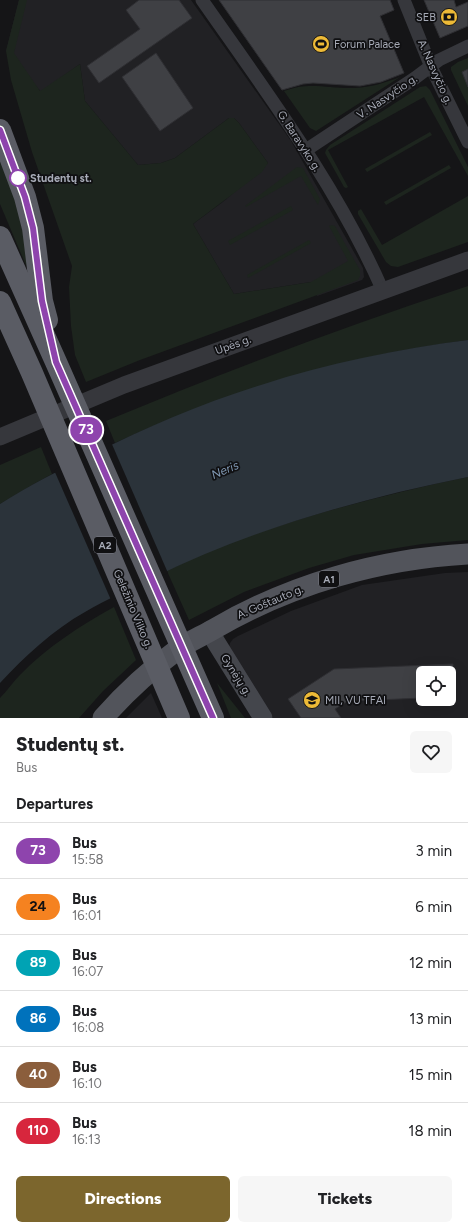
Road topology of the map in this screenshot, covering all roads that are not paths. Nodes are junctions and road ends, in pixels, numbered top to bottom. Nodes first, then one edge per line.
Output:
1 (202, 0) edge
2 (404, 0) edge
3 (468, 46) edge
4 (431, 67) junction
5 (0, 130) edge
6 (468, 142) edge
7 (306, 150) junction
8 (0, 237) edge
9 (468, 260) edge
10 (383, 291) junction
11 (0, 302) edge
12 (0, 328) edge
13 (56, 362) junction
14 (32, 373) junction
15 (0, 437) edge
16 (468, 554) edge
17 (209, 632) junction
18 (103, 718) edge
19 (179, 718) edge
20 (213, 718) edge
21 (263, 718) edge

1 - 7 street, G. Baravyko g.
2 - 4 street, A. Nasvyčio g.
3 - 4 street, V. Nasvyčio g.
4 - 6 street, A. Nasvyčio g.
4 - 7 street, V. Nasvyčio g.
5 - 13 highway
7 - 10 street, G. Baravyko g.
8 - 13 highway, A2
9 - 10 street, Upės g.
10 - 15 street, Upės g.
11 - 14 highway, Geležinio Vilko g. / A2
12 - 14 highway
13 - 20 highway, A2
14 - 19 highway, Geležinio Vilko g. / A2
16 - 17 main road, A. Goštauto g. / A1
17 - 18 main road, A. Goštauto g. / A1
17 - 21 main road, Gynėjų g.

